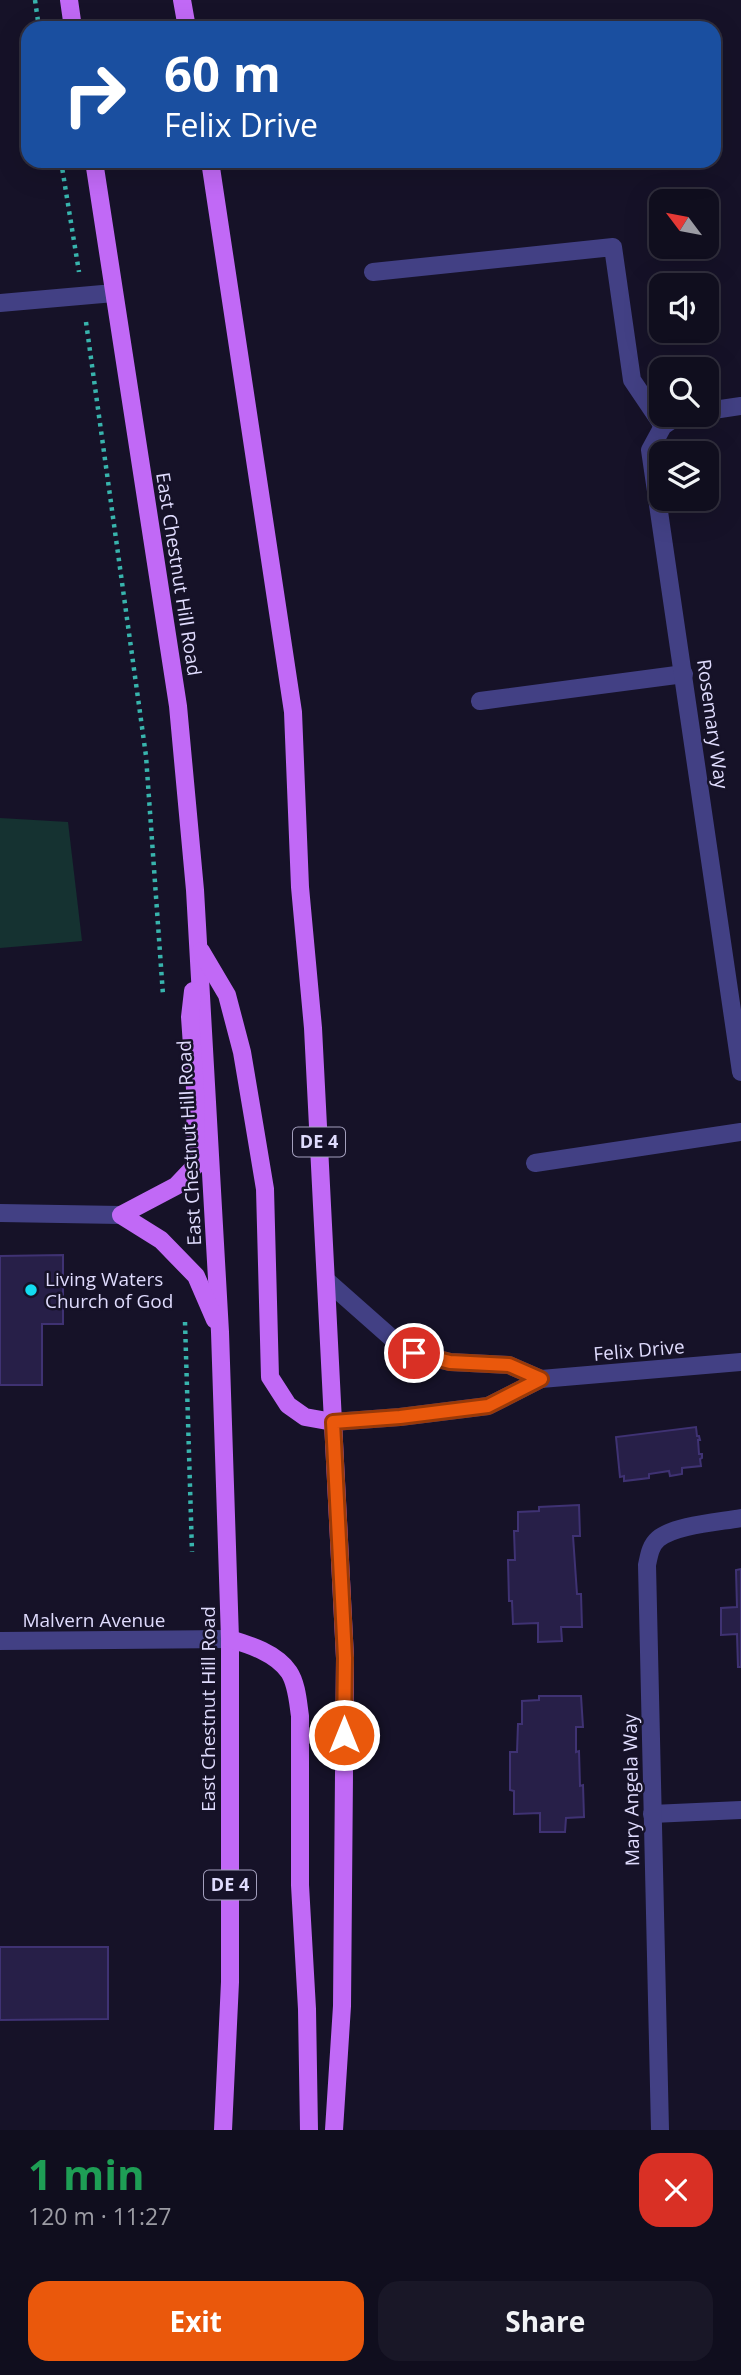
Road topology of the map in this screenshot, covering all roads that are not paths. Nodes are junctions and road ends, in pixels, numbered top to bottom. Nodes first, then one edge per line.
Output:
1 (69, 0) edge
2 (182, 0) edge
3 (72, 21) edge
4 (186, 21) edge
5 (95, 168) edge
6 (210, 168) edge
7 (373, 272) dead end
8 (114, 293) junction
9 (0, 303) edge
10 (649, 405) edge
11 (741, 406) edge
12 (719, 409) edge
13 (662, 427) edge
14 (684, 674) junction
15 (480, 701) dead end
16 (199, 948) junction
17 (741, 1072) edge
18 (741, 1132) edge
19 (535, 1163) dead end
20 (0, 1213) edge
21 (121, 1215) junction
22 (326, 1280) junction
23 (220, 1332) junction
24 (741, 1362) edge
25 (541, 1379) junction
26 (333, 1422) junction
27 (741, 1518) edge
28 (230, 1639) junction
29 (0, 1641) edge
30 (741, 1810) edge
31 (652, 1815) junction
32 (223, 2130) edge
33 (309, 2130) edge
34 (334, 2130) edge
35 (660, 2130) edge

1 - 3 main road
2 - 4 main road
5 - 8 main road, East Chestnut Hill Road / DE 4
6 - 22 main road, DE 4
7 - 10 street
8 - 9 street
8 - 16 main road, East Chestnut Hill Road / DE 4
11 - 12 street
13 - 14 street, Rosemary Way
14 - 15 street
14 - 17 street, Rosemary Way
16 - 21 main road
16 - 23 main road, East Chestnut Hill Road / DE 4
16 - 26 main road
18 - 19 street
20 - 21 street
21 - 23 main road
22 - 25 street, Felix Drive
22 - 26 main road, DE 4
23 - 28 main road, East Chestnut Hill Road / DE 4
24 - 25 street, Felix Drive
25 - 26 street, Felix Drive
26 - 34 main road, DE 4
27 - 31 street, Mary Angela Way
28 - 29 street, Malvern Avenue
28 - 32 main road, East Chestnut Hill Road / DE 4
28 - 33 main road
30 - 31 street
31 - 35 street, Mary Angela Way

